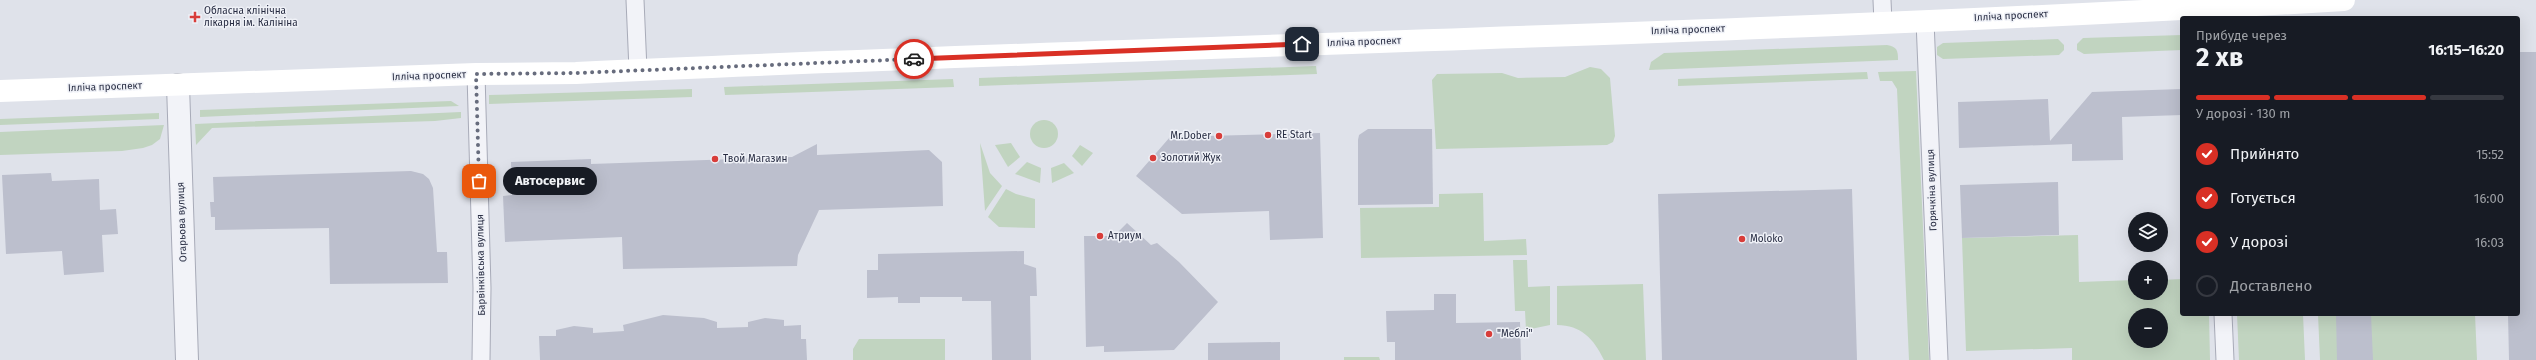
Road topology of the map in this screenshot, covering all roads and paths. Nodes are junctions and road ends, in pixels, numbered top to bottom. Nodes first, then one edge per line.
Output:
1 (635, 0) edge
2 (1882, 0) edge
3 (2344, 0) edge
4 (2214, 13) edge
5 (1925, 21) junction
6 (1882, 22) junction
7 (638, 70) junction
8 (476, 74) junction
9 (178, 85) junction
10 (0, 91) edge
11 (2223, 316) edge
12 (187, 360) edge
13 (481, 360) edge
14 (1939, 360) edge
15 (2225, 360) edge

1 - 7 street
2 - 6 street
3 - 4 main road, Ілліча проспект
4 - 5 main road, Ілліча проспект
5 - 6 main road, Ілліча проспект
5 - 14 street, Горячкіна вулиця
6 - 7 main road, Ілліча проспект
7 - 8 main road, Ілліча проспект
8 - 9 main road, Ілліча проспект
8 - 13 street, Барвінківська вулиця
9 - 10 main road, Ілліча проспект
9 - 12 street, Огарьова вулиця
11 - 15 street

